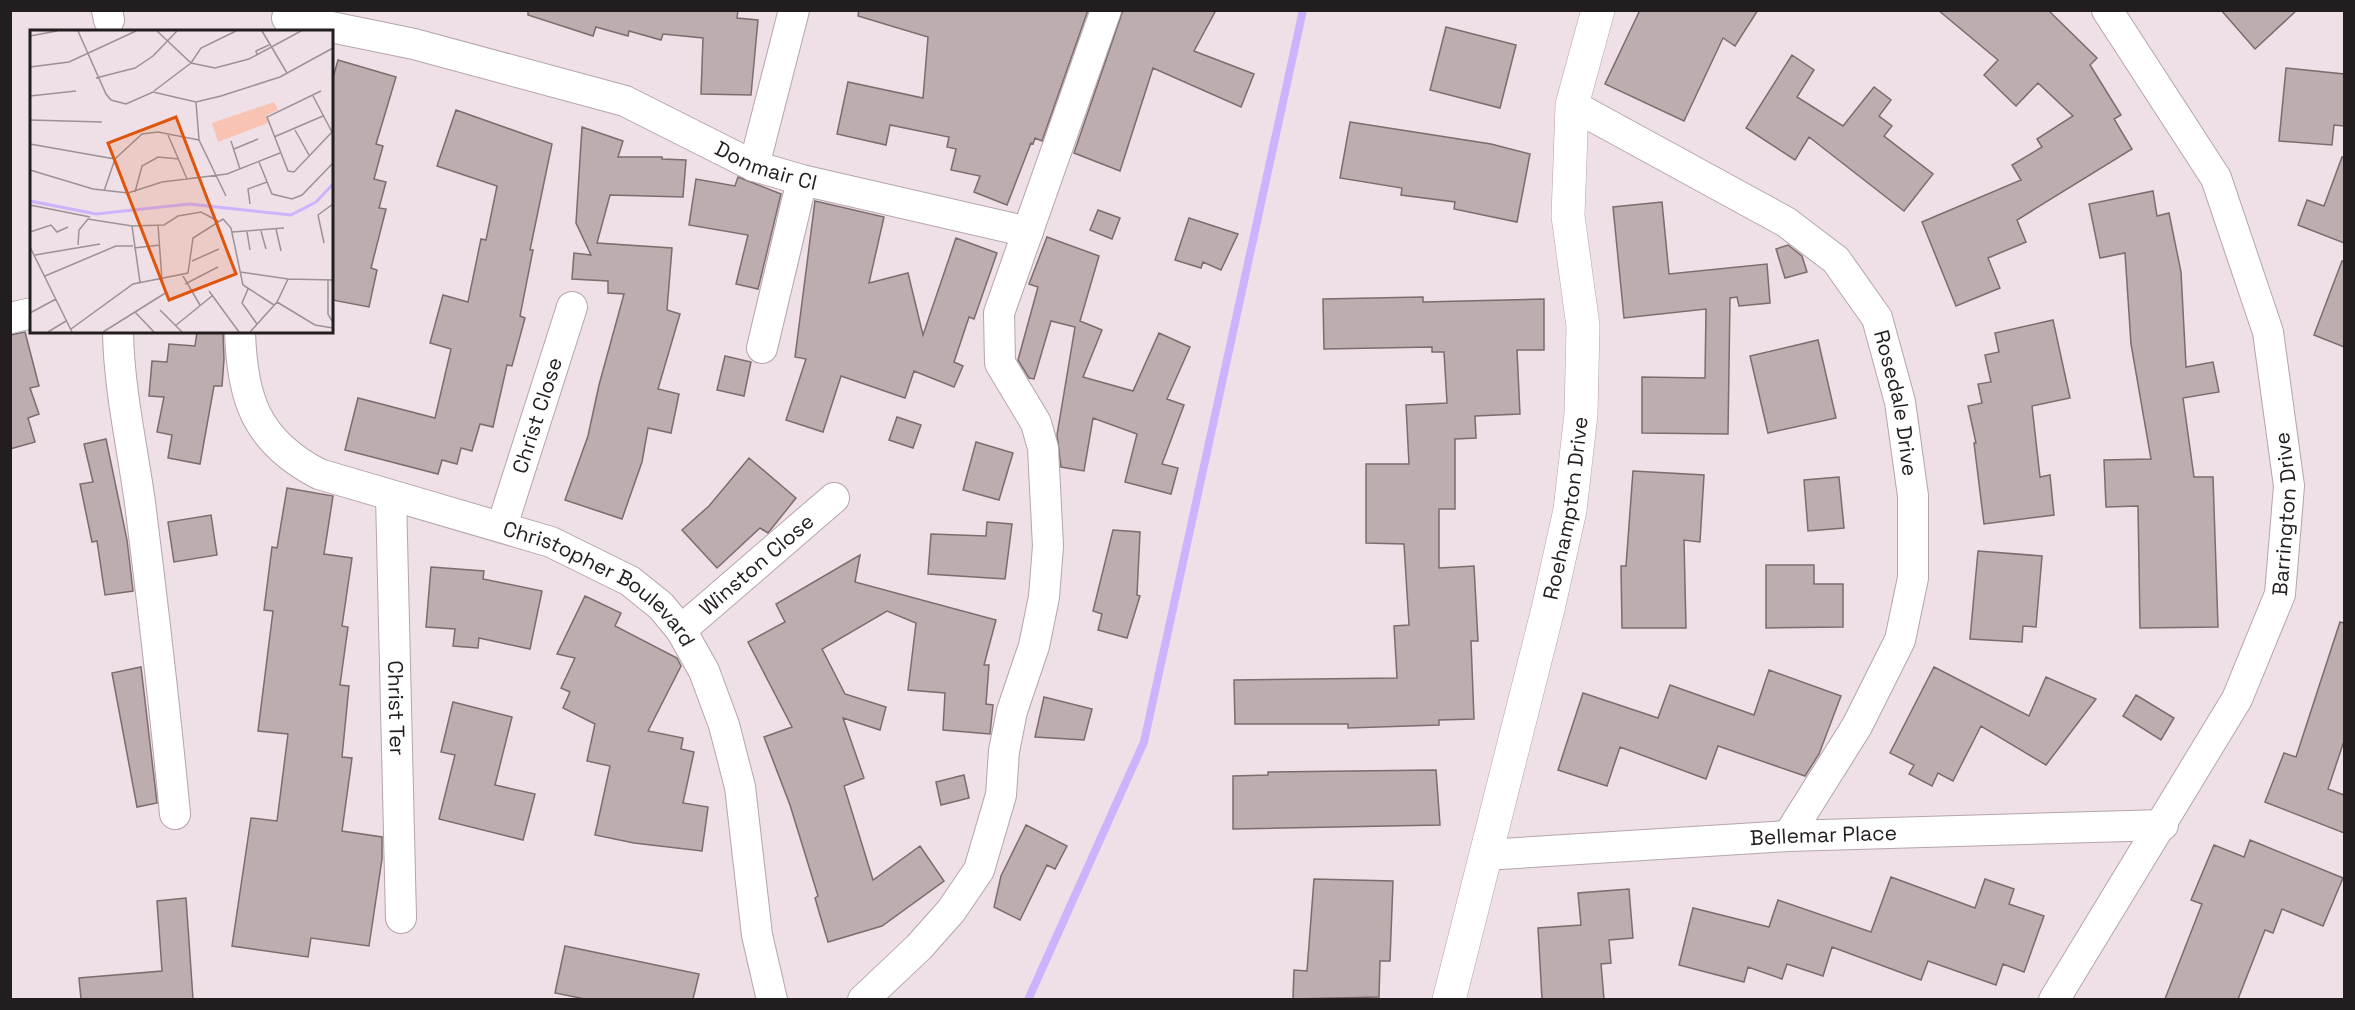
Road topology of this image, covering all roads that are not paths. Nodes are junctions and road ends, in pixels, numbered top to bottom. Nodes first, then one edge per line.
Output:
1 (794, 10) edge
2 (1106, 10) edge
3 (1598, 10) edge
4 (2108, 11) edge
5 (287, 20) edge
6 (1572, 105) junction
7 (754, 165) junction
8 (802, 180) junction
9 (1028, 232) junction
10 (572, 307) dead end
11 (30, 313) edge
12 (10, 318) edge
13 (118, 333) edge
14 (240, 333) edge
15 (762, 348) dead end
16 (391, 496) junction
17 (834, 498) dead end
18 (502, 526) junction
19 (681, 630) junction
20 (175, 814) dead end
21 (2163, 825) junction
22 (1788, 836) junction
23 (1485, 855) junction
24 (401, 918) dead end
25 (772, 999) edge
26 (863, 999) edge
27 (1449, 999) edge
28 (2054, 999) edge

1 - 7 street
2 - 9 street
3 - 6 street, Roehampton Drive
4 - 21 street, Barrington Drive
5 - 7 street, Donmair Cl
6 - 22 street, Rosedale Drive
6 - 23 street, Roehampton Drive
7 - 8 street, Donmair Cl
8 - 9 street, Donmair Cl
8 - 15 street
9 - 26 street
10 - 18 street, Christ Close
11 - 12 street
13 - 20 street
14 - 16 street, Christopher Boulevard
16 - 18 street, Christopher Boulevard
16 - 24 street, Christ Ter
17 - 19 street, Winston Close
18 - 19 street, Christopher Boulevard
19 - 25 street, Christopher Boulevard
21 - 22 street, Bellemar Place
21 - 28 street, Barrington Drive
22 - 23 street, Bellemar Place
23 - 27 street, Roehampton Drive

